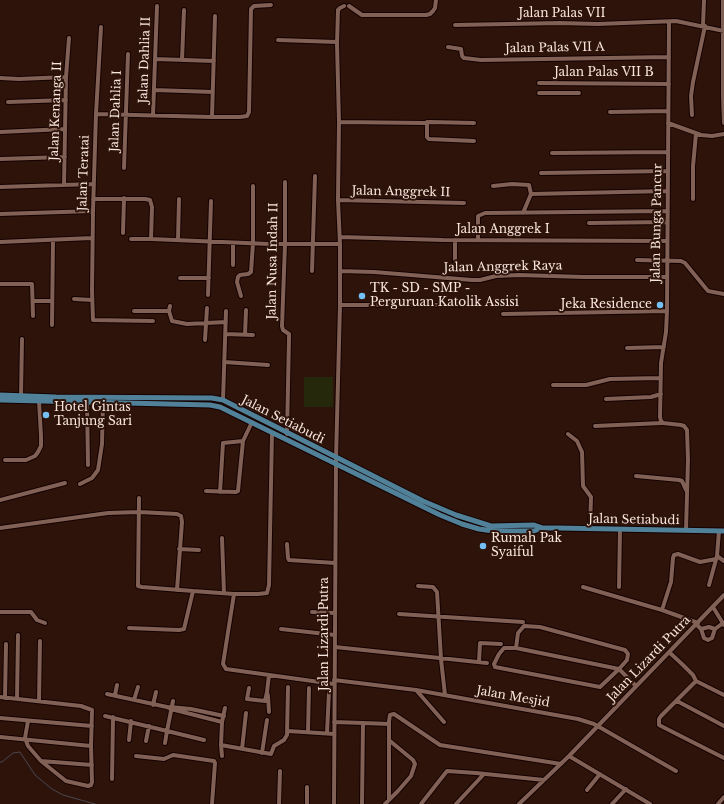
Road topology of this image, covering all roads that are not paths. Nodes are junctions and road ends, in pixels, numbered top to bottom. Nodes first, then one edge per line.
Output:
1 (436, 0) edge
2 (704, 0) edge
3 (723, 0) edge
4 (271, 5) dead end
5 (157, 6) dead end
6 (344, 6) dead end
7 (349, 6) dead end
8 (184, 10) dead end
9 (215, 16) dead end
10 (669, 22) junction
11 (454, 26) dead end
12 (704, 26) junction
13 (101, 27) dead end
14 (724, 31) edge
15 (69, 38) dead end
16 (278, 40) dead end
17 (337, 42) junction
18 (448, 47) dead end
19 (128, 54) dead end
20 (669, 57) junction
21 (155, 59) junction
22 (182, 60) junction
23 (214, 61) junction
24 (66, 77) junction
25 (0, 78) edge
26 (539, 83) dead end
27 (559, 83) junction
28 (669, 84) junction
29 (154, 90) junction
30 (213, 92) junction
31 (539, 93) dead end
32 (559, 93) junction
33 (579, 93) dead end
34 (66, 100) junction
35 (8, 102) dead end
36 (668, 111) junction
37 (610, 112) dead end
38 (96, 114) junction
39 (125, 115) junction
40 (154, 115) junction
41 (692, 115) dead end
42 (212, 117) junction
43 (339, 122) junction
44 (427, 122) junction
45 (724, 122) edge
46 (474, 123) dead end
47 (668, 123) junction
48 (65, 129) junction
49 (0, 132) edge
50 (696, 134) junction
51 (724, 134) edge
52 (474, 141) dead end
53 (668, 152) junction
54 (552, 153) dead end
55 (65, 157) junction
56 (0, 160) edge
57 (124, 168) dead end
58 (668, 171) junction
59 (541, 173) dead end
60 (315, 176) dead end
61 (285, 182) dead end
62 (94, 184) junction
63 (64, 185) junction
64 (253, 186) dead end
65 (493, 186) dead end
66 (0, 187) edge
67 (668, 191) junction
68 (531, 194) junction
69 (124, 198) junction
70 (93, 199) junction
71 (179, 199) dead end
72 (693, 199) dead end
73 (338, 200) junction
74 (211, 201) dead end
75 (464, 203) dead end
76 (93, 211) junction
77 (668, 211) junction
78 (523, 213) junction
79 (0, 214) edge
80 (668, 222) junction
81 (589, 223) dead end
82 (123, 233) dead end
83 (340, 237) junction
84 (92, 238) junction
85 (151, 238) junction
86 (131, 239) dead end
87 (52, 240) junction
88 (178, 240) junction
89 (455, 240) junction
90 (478, 240) junction
91 (210, 241) junction
92 (667, 241) junction
93 (0, 242) edge
94 (233, 242) junction
95 (253, 243) junction
96 (285, 244) junction
97 (313, 244) junction
98 (340, 244) junction
99 (637, 260) dead end
100 (667, 260) junction
101 (233, 265) dead end
102 (455, 265) dead end
103 (312, 271) dead end
104 (340, 271) junction
105 (667, 277) junction
106 (180, 278) dead end
107 (209, 278) junction
108 (0, 284) edge
109 (724, 294) edge
110 (208, 295) dead end
111 (241, 296) dead end
112 (74, 299) dead end
113 (92, 300) junction
114 (33, 301) junction
115 (52, 301) junction
116 (340, 305) junction
117 (460, 305) dead end
118 (170, 306) dead end
119 (207, 308) dead end
120 (246, 310) dead end
121 (134, 311) dead end
122 (226, 311) dead end
123 (667, 311) junction
124 (169, 312) junction
125 (503, 314) dead end
126 (33, 316) dead end
127 (153, 321) dead end
128 (226, 322) junction
129 (206, 323) junction
130 (52, 325) dead end
131 (225, 334) junction
132 (246, 335) junction
133 (254, 335) dead end
134 (22, 339) dead end
135 (205, 340) dead end
136 (664, 347) junction
137 (627, 348) dead end
138 (224, 362) junction
139 (268, 365) dead end
140 (660, 378) junction
141 (553, 385) dead end
142 (660, 394) junction
143 (0, 395) edge
144 (21, 396) junction
145 (606, 399) dead end
146 (0, 400) edge
147 (223, 400) junction
148 (39, 401) junction
149 (87, 402) junction
150 (103, 402) junction
151 (252, 422) junction
152 (662, 423) junction
153 (595, 426) dead end
154 (272, 433) junction
155 (287, 434) junction
156 (568, 434) dead end
157 (243, 441) junction
158 (336, 458) junction
159 (5, 460) dead end
160 (336, 464) junction
161 (88, 465) dead end
162 (636, 476) dead end
163 (65, 483) dead end
164 (80, 484) dead end
165 (206, 491) dead end
166 (220, 492) junction
167 (687, 493) junction
168 (138, 498) dead end
169 (0, 500) edge
170 (139, 512) junction
171 (0, 528) edge
172 (543, 528) junction
173 (590, 529) junction
174 (620, 529) junction
175 (686, 530) junction
176 (721, 531) edge
177 (222, 538) dead end
178 (287, 544) dead end
179 (179, 550) junction
180 (199, 550) dead end
181 (716, 558) junction
182 (724, 561) edge
183 (335, 563) junction
184 (709, 585) dead end
185 (418, 586) dead end
186 (583, 587) dead end
187 (619, 587) dead end
188 (177, 590) junction
189 (192, 591) junction
190 (224, 593) junction
191 (234, 594) junction
192 (724, 595) edge
193 (713, 607) junction
194 (662, 610) junction
195 (0, 612) edge
196 (312, 612) dead end
197 (335, 613) junction
198 (399, 614) dead end
199 (438, 617) junction
200 (523, 622) dead end
201 (44, 623) dead end
202 (697, 623) junction
203 (723, 624) edge
204 (129, 628) dead end
205 (335, 628) junction
206 (342, 628) dead end
207 (715, 628) junction
208 (281, 629) dead end
209 (701, 629) junction
210 (335, 635) junction
211 (18, 636) dead end
212 (40, 641) dead end
213 (6, 644) dead end
214 (501, 644) dead end
215 (335, 647) junction
216 (516, 648) junction
217 (669, 652) junction
218 (441, 659) junction
219 (479, 662) junction
220 (487, 663) dead end
221 (619, 669) junction
222 (270, 676) junction
223 (696, 681) junction
224 (334, 682) junction
225 (117, 685) dead end
226 (636, 686) junction
227 (138, 687) dead end
228 (288, 687) dead end
229 (249, 688) dead end
230 (308, 688) dead end
231 (416, 690) junction
232 (329, 691) dead end
233 (156, 692) dead end
234 (267, 692) junction
235 (108, 694) dead end
236 (445, 695) junction
237 (724, 695) edge
238 (115, 696) junction
239 (2, 698) edge
240 (17, 699) junction
241 (134, 700) junction
242 (39, 701) junction
243 (173, 701) dead end
244 (677, 701) junction
245 (153, 705) junction
246 (170, 708) junction
247 (225, 708) dead end
248 (269, 712) dead end
249 (246, 713) dead end
250 (105, 716) dead end
251 (224, 716) junction
252 (113, 717) junction
253 (0, 718) edge
254 (267, 720) dead end
255 (28, 721) junction
256 (131, 721) junction
257 (222, 722) junction
258 (334, 722) junction
259 (444, 722) dead end
260 (363, 723) junction
261 (389, 724) junction
262 (598, 725) junction
263 (92, 726) junction
264 (149, 726) junction
265 (724, 726) edge
266 (166, 731) junction
267 (288, 731) junction
268 (308, 732) junction
269 (327, 733) junction
270 (334, 734) junction
271 (0, 737) edge
272 (25, 740) junction
273 (129, 740) dead end
274 (204, 740) dead end
275 (146, 741) dead end
276 (390, 741) junction
277 (165, 743) dead end
278 (221, 745) junction
279 (91, 746) junction
280 (242, 749) junction
281 (262, 753) junction
282 (136, 756) dead end
283 (222, 756) dead end
284 (569, 756) junction
285 (724, 758) edge
286 (41, 761) junction
287 (561, 764) junction
288 (92, 765) junction
289 (280, 771) dead end
290 (676, 771) dead end
291 (484, 774) junction
292 (600, 774) junction
293 (112, 779) dead end
294 (544, 780) junction
295 (307, 787) dead end
296 (626, 789) junction
297 (587, 790) dead end
298 (724, 797) edge
299 (387, 802) edge
300 (212, 804) edge
301 (279, 804) edge
302 (307, 804) edge
303 (334, 804) edge
304 (362, 804) edge
305 (421, 804) edge
306 (456, 804) edge
307 (518, 804) edge
308 (612, 804) edge
309 (649, 804) edge
310 (718, 804) edge

1 - 7 street
2 - 12 street
3 - 14 street
4 - 42 street
5 - 21 street, Jalan Dahlia II
6 - 17 street
8 - 22 street
9 - 23 street
10 - 11 street, Jalan Palas VII
10 - 12 street
10 - 20 street, Jalan Bunga Pancur
12 - 14 street
12 - 41 street
13 - 38 street, Jalan Teratai
14 - 45 street
15 - 24 street, Jalan Kenanga II
16 - 17 street
17 - 43 street
18 - 20 street, Jalan Palas VII A
19 - 39 street, Jalan Dahlia I
20 - 28 street, Jalan Bunga Pancur
21 - 22 street
21 - 29 street, Jalan Dahlia II
22 - 23 street
23 - 30 street
24 - 25 street
24 - 34 street, Jalan Kenanga II
26 - 27 street, Jalan Palas VII B
27 - 28 street, Jalan Palas VII B
27 - 32 street
28 - 36 street, Jalan Bunga Pancur
29 - 30 street
29 - 40 street, Jalan Dahlia II
30 - 42 street
31 - 32 street
32 - 33 street
34 - 35 street
34 - 48 street, Jalan Kenanga II
36 - 37 street
36 - 47 street, Jalan Bunga Pancur
38 - 39 street
38 - 62 street, Jalan Teratai
39 - 40 street
39 - 57 street, Jalan Dahlia I
40 - 42 street
43 - 44 street
43 - 73 street
44 - 46 street
44 - 52 street
47 - 50 street
47 - 53 street, Jalan Bunga Pancur
48 - 49 street
48 - 55 street, Jalan Kenanga II
50 - 51 street
50 - 72 street
53 - 54 street
53 - 58 street, Jalan Bunga Pancur
55 - 56 street
55 - 63 street, Jalan Kenanga II
58 - 59 street
58 - 67 street, Jalan Bunga Pancur
60 - 97 street
61 - 96 street, Jalan Nusa Indah II
62 - 63 street
62 - 70 street, Jalan Teratai
63 - 66 street
64 - 95 street
65 - 68 street
67 - 68 street
67 - 77 street, Jalan Bunga Pancur
68 - 78 street
69 - 70 street
69 - 82 street
69 - 85 street
70 - 76 street, Jalan Teratai
71 - 88 street
73 - 75 street, Jalan Anggrek II
73 - 83 street
74 - 91 street
76 - 79 street
76 - 84 street, Jalan Teratai
77 - 78 street
77 - 80 street, Jalan Bunga Pancur
78 - 90 street
80 - 81 street
80 - 92 street, Jalan Bunga Pancur
83 - 89 street, Jalan Anggrek I
83 - 98 street
84 - 87 street
84 - 113 street, Jalan Teratai
85 - 86 street
85 - 88 street
87 - 93 street
87 - 115 street
88 - 91 street
89 - 90 street, Jalan Anggrek I
89 - 102 street
90 - 92 street, Jalan Anggrek I
91 - 94 street
91 - 107 street
92 - 100 street, Jalan Bunga Pancur
94 - 95 street
94 - 101 street
95 - 96 street
95 - 111 street
96 - 97 street
96 - 155 street, Jalan Nusa Indah II
97 - 98 street
97 - 103 street
98 - 104 street
99 - 100 street
100 - 105 street, Jalan Bunga Pancur
100 - 109 street
104 - 105 street, Jalan Anggrek Raya
104 - 116 street
105 - 123 street, Jalan Bunga Pancur
106 - 107 street
107 - 110 street
108 - 114 street
112 - 113 street
113 - 127 street, Jalan Teratai
114 - 115 street
114 - 126 street
115 - 130 street
116 - 117 street
116 - 158 street
118 - 124 street
119 - 129 street
120 - 132 street
121 - 124 street
122 - 128 street
123 - 125 street
123 - 136 street, Jalan Bunga Pancur
124 - 129 street
128 - 129 street
128 - 131 street
129 - 135 street
131 - 132 street
131 - 138 street
132 - 133 street
134 - 144 street
136 - 137 street
136 - 140 street, Jalan Bunga Pancur
138 - 139 street
138 - 147 street
140 - 141 street
140 - 142 street, Jalan Bunga Pancur
142 - 145 street
142 - 152 street, Jalan Bunga Pancur
143 - 144 main road, Jalan Setiabudi
144 - 147 main road, Jalan Setiabudi
146 - 148 main road, Jalan Setiabudi
147 - 155 main road, Jalan Setiabudi
148 - 149 main road, Jalan Setiabudi
148 - 159 street
149 - 150 main road, Jalan Setiabudi
149 - 161 street
150 - 151 main road, Jalan Setiabudi
150 - 164 street
151 - 154 main road, Jalan Setiabudi
151 - 157 street
152 - 153 street
152 - 167 street
154 - 160 main road, Jalan Setiabudi
154 - 191 street
155 - 158 main road, Jalan Setiabudi
156 - 173 street
157 - 166 street
157 - 166 street
158 - 160 street
158 - 172 main road, Jalan Setiabudi
160 - 172 main road, Jalan Setiabudi
160 - 183 street, Jalan Lizardi Putra
162 - 167 street
163 - 169 street
165 - 166 street
167 - 175 street
168 - 170 street
170 - 171 street
170 - 179 street
170 - 188 street
172 - 173 main road, Jalan Setiabudi
173 - 174 main road, Jalan Setiabudi
174 - 175 main road, Jalan Setiabudi
174 - 187 street
175 - 176 main road, Jalan Setiabudi
176 - 181 street
177 - 190 street
178 - 183 street
179 - 180 street
179 - 188 street
181 - 182 street
181 - 184 street
181 - 194 street
183 - 197 street, Jalan Lizardi Putra
185 - 199 street
186 - 194 street
188 - 189 street
189 - 190 street
189 - 204 street
190 - 191 street
191 - 222 street, Jalan Mesjid
192 - 193 street, Jalan Lizardi Putra
193 - 202 street, Jalan Lizardi Putra
193 - 203 street
194 - 202 street
195 - 201 street
196 - 197 street
197 - 205 street, Jalan Lizardi Putra
198 - 199 street
199 - 200 street
199 - 218 street
202 - 209 street
202 - 217 street, Jalan Lizardi Putra
203 - 207 street
205 - 206 street
205 - 210 street, Jalan Lizardi Putra
207 - 209 street
207 - 209 street
208 - 210 street
210 - 215 street, Jalan Lizardi Putra
211 - 240 street
212 - 242 street
213 - 239 street
214 - 219 street
215 - 218 street
215 - 224 street, Jalan Lizardi Putra
216 - 221 street
216 - 221 street
216 - 221 street
217 - 223 street
217 - 226 street, Jalan Lizardi Putra
218 - 219 street
218 - 236 street
219 - 220 street
221 - 226 street
222 - 224 street, Jalan Mesjid
222 - 234 street
223 - 237 street
223 - 244 street
224 - 231 street, Jalan Mesjid
224 - 258 street, Jalan Lizardi Putra
225 - 238 street
226 - 262 street, Jalan Lizardi Putra
227 - 241 street
228 - 267 street
229 - 234 street
230 - 268 street
231 - 236 street, Jalan Mesjid
231 - 259 street
232 - 269 street
233 - 245 street
234 - 248 street
235 - 238 street
236 - 262 street, Jalan Mesjid
238 - 241 street
239 - 240 street
240 - 242 street
241 - 245 street
242 - 263 street
243 - 246 street
244 - 265 street
244 - 285 street
245 - 246 street
246 - 251 street
246 - 257 street
246 - 266 street
247 - 251 street
249 - 280 street
250 - 252 street
251 - 257 street
252 - 256 street
252 - 293 street
253 - 255 street
254 - 281 street
255 - 263 street
255 - 272 street
256 - 264 street
256 - 273 street
257 - 278 street
258 - 260 street
258 - 270 street, Jalan Lizardi Putra
260 - 261 street
260 - 304 street
261 - 276 street
261 - 287 street
262 - 284 street, Jalan Lizardi Putra
262 - 290 street, Jalan Mesjid
263 - 279 street
264 - 266 street
264 - 275 street
266 - 274 street
266 - 277 street
267 - 268 street
267 - 281 street
268 - 269 street
269 - 270 street
270 - 303 street, Jalan Lizardi Putra
271 - 272 street
272 - 279 street
272 - 286 street
276 - 299 street
276 - 299 street
278 - 280 street
278 - 283 street
279 - 288 street
280 - 281 street
282 - 300 street
284 - 287 street, Jalan Lizardi Putra
284 - 292 street
286 - 288 street
286 - 288 street
287 - 294 street, Jalan Lizardi Putra
289 - 301 street
291 - 294 street
291 - 305 street
291 - 306 street
292 - 296 street
292 - 297 street
294 - 307 street, Jalan Lizardi Putra
295 - 302 street
296 - 308 street
296 - 309 street
298 - 310 street

